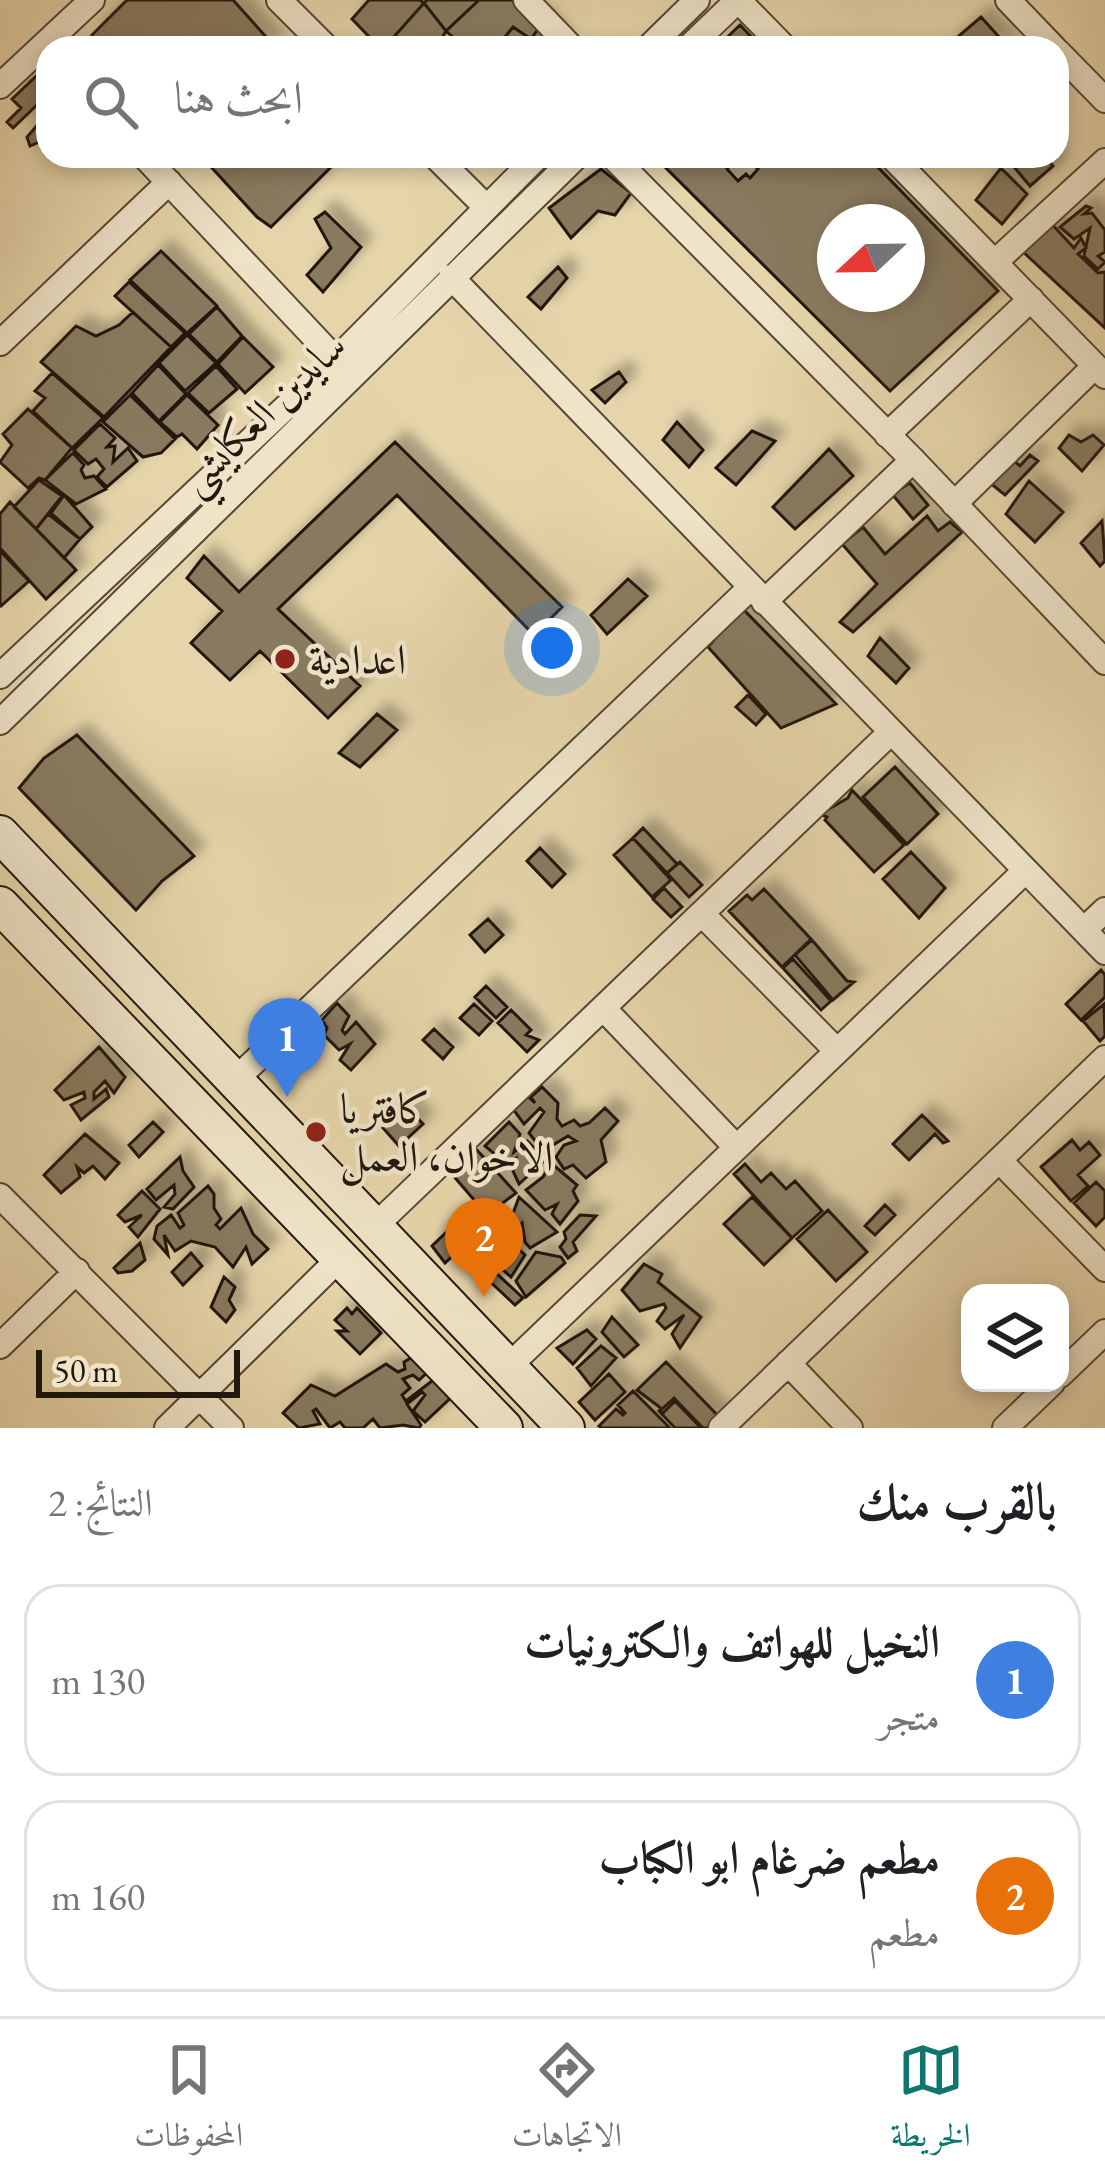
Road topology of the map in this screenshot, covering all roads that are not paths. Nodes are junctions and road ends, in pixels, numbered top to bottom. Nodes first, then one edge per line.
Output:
1 (92, 0) edge
2 (279, 0) edge
3 (526, 0) edge
4 (697, 0) edge
5 (738, 0) edge
6 (1008, 0) edge
7 (59, 36) edge
8 (315, 36) edge
9 (560, 36) edge
10 (660, 36) edge
11 (700, 36) edge
12 (772, 36) edge
13 (1043, 36) edge
14 (36, 58) edge
15 (1069, 63) edge
16 (0, 86) edge
17 (1105, 100) edge
18 (1105, 161) edge
19 (155, 168) edge
20 (447, 168) edge
21 (526, 168) edge
22 (565, 168) edge
23 (624, 168) edge
24 (902, 168) edge
25 (169, 182) junction
26 (486, 207) junction
27 (994, 262) junction
28 (452, 277) junction
29 (1030, 299) junction
30 (0, 343) edge
31 (336, 360) junction
32 (1100, 371) edge
33 (887, 435) junction
34 (913, 460) junction
35 (954, 504) junction
36 (757, 595) junction
37 (1105, 662) edge
38 (0, 676) edge
39 (0, 722) edge
40 (890, 733) junction
41 (0, 834) edge
42 (1024, 872) junction
43 (0, 905) edge
44 (1105, 910) edge
45 (702, 914) junction
46 (1085, 929) junction
47 (1105, 952) edge
48 (603, 1008) junction
49 (837, 1051) junction
50 (1105, 1058) edge
51 (234, 1081) junction
52 (292, 1142) junction
53 (736, 1147) junction
54 (999, 1160) junction
55 (266, 1182) junction
56 (342, 1193) junction
57 (0, 1196) edge
58 (308, 1224) junction
59 (374, 1227) junction
60 (340, 1258) junction
61 (1105, 1269) edge
62 (77, 1271) junction
63 (1105, 1333) edge
64 (0, 1346) edge
65 (788, 1363) junction
66 (508, 1367) junction
67 (1069, 1367) edge
68 (1043, 1392) edge
69 (200, 1396) junction
70 (167, 1428) edge
71 (231, 1428) edge
72 (504, 1428) edge
73 (566, 1428) edge
74 (721, 1428) edge
75 (850, 1428) edge
76 (1005, 1428) edge

1 - 7 street
2 - 8 street
3 - 9 street
4 - 10 street
5 - 11 street
5 - 12 street
6 - 13 street
14 - 16 street
15 - 17 street
18 - 27 street
19 - 25 street
20 - 26 street
21 - 26 street, سايدين العكايشي
22 - 28 street, سايدين العكايشي
23 - 33 street
24 - 27 street
25 - 30 street
25 - 31 street
26 - 31 street, سايدين العكايشي
27 - 29 street
28 - 36 street
28 - 39 street, سايدين العكايشي
29 - 32 street
29 - 33 street
31 - 38 street, سايدين العكايشي
32 - 35 street
33 - 34 street
34 - 35 street
34 - 36 street
35 - 37 street
36 - 40 street
36 - 51 street
40 - 42 street
40 - 45 street
41 - 51 street
42 - 46 street
42 - 49 street
43 - 55 street
44 - 46 street
45 - 48 street
45 - 49 street
46 - 47 street
48 - 53 street
48 - 59 street
49 - 53 street
50 - 54 street
51 - 52 street
52 - 55 street
52 - 56 street
53 - 66 street
54 - 61 street
54 - 65 street
55 - 58 street
56 - 58 street
56 - 59 street
57 - 62 street
58 - 60 street
59 - 66 street
60 - 69 street
60 - 72 street
62 - 64 street
62 - 69 street
63 - 67 street
65 - 74 street
65 - 75 street
66 - 73 street
68 - 76 street
69 - 70 street
69 - 71 street

